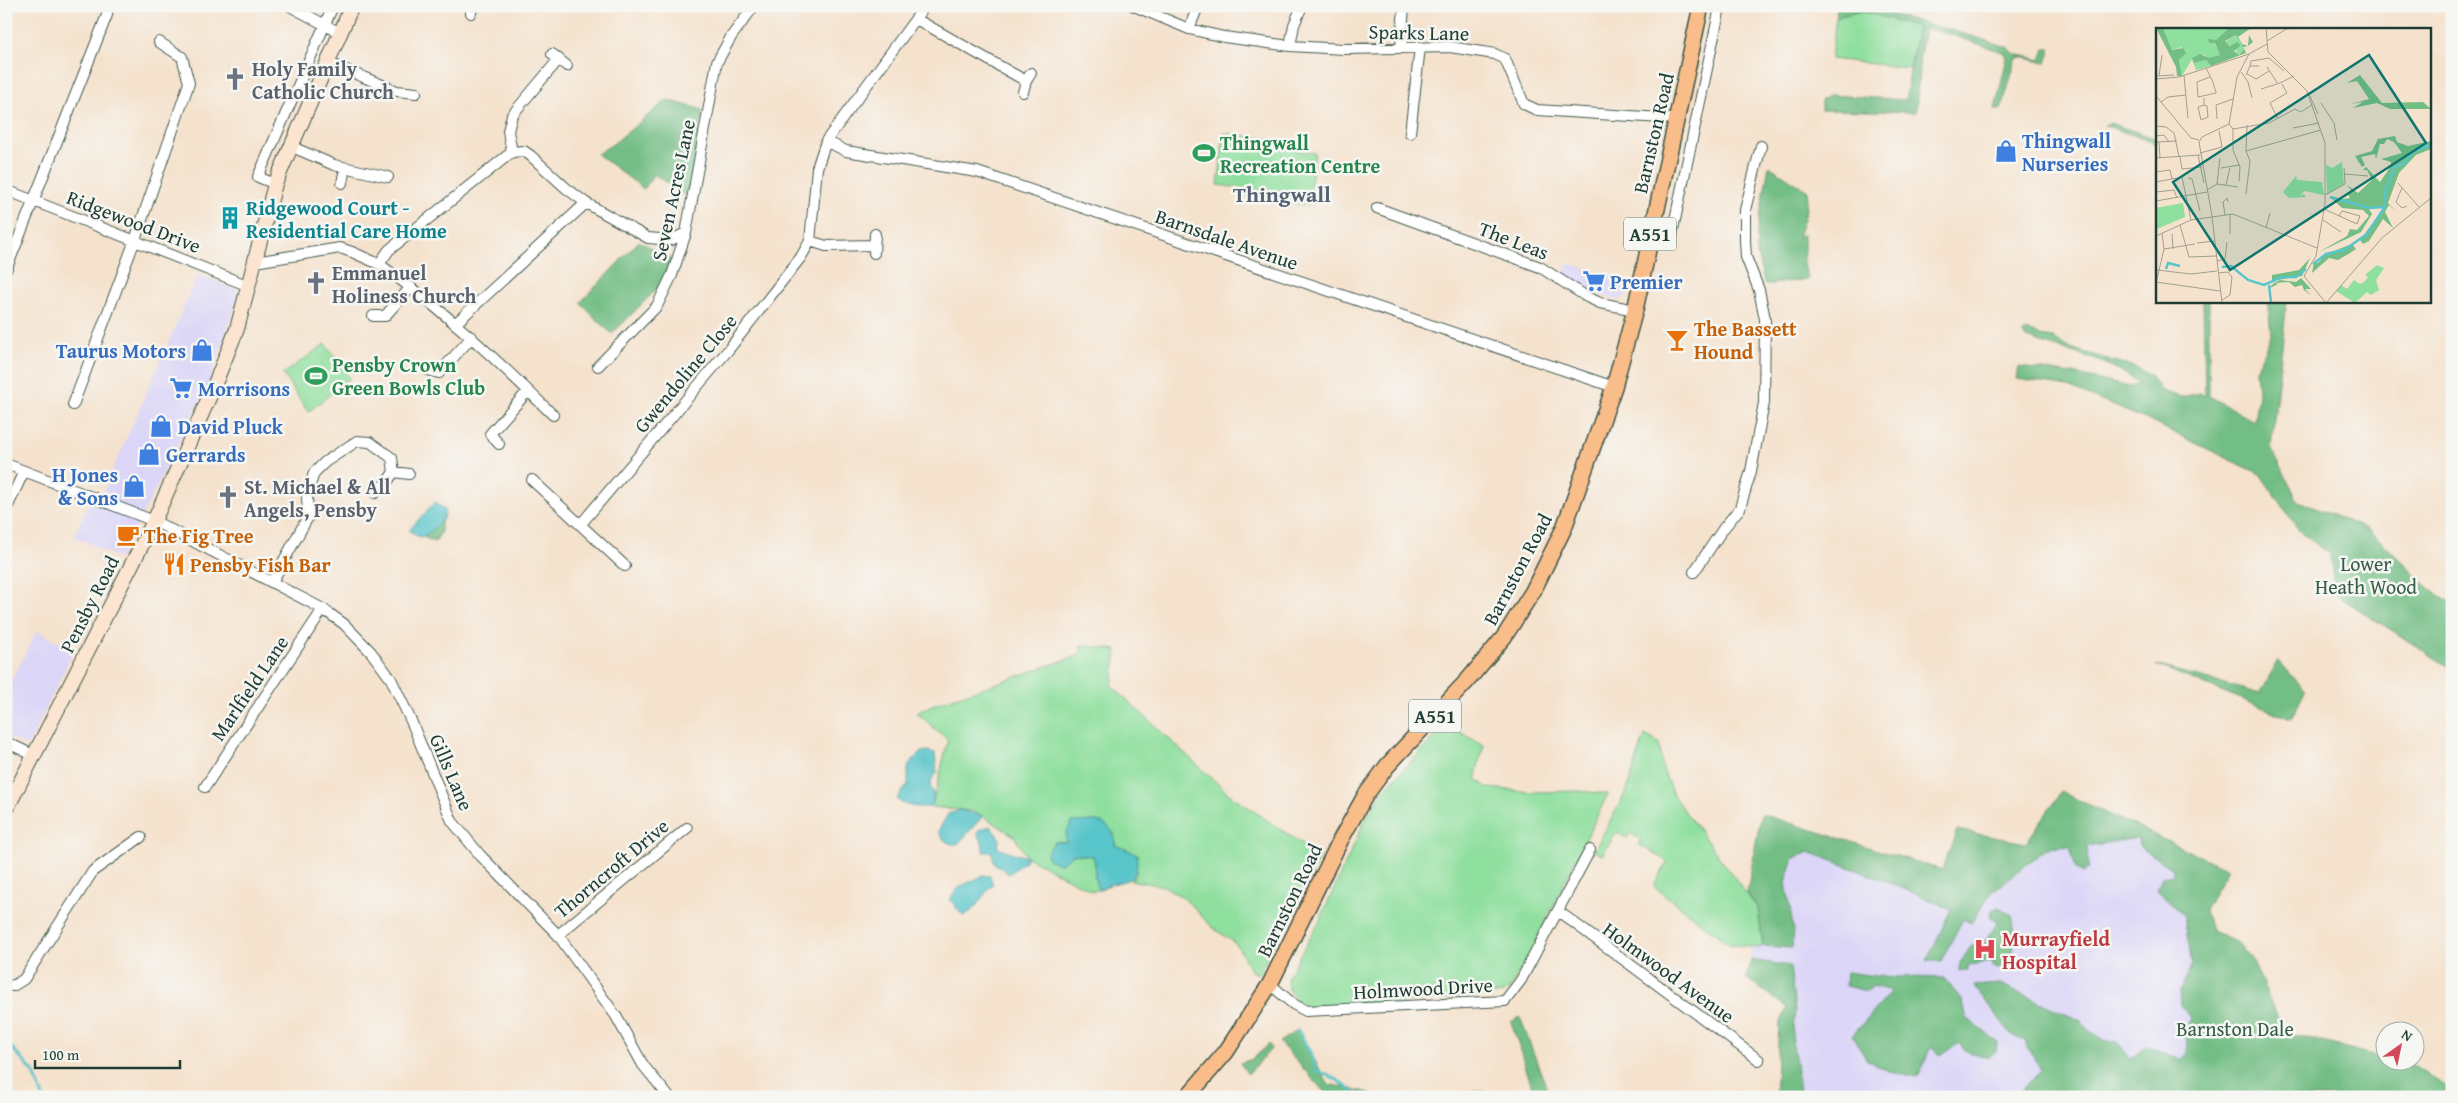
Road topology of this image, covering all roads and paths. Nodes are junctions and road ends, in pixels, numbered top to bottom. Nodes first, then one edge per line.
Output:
1 (108, 6) edge
2 (290, 6) edge
3 (333, 6) edge
4 (352, 6) edge
5 (754, 6) edge
6 (925, 6) edge
7 (1134, 6) edge
8 (1198, 6) edge
9 (1302, 6) edge
10 (1404, 6) edge
11 (1701, 6) edge
12 (1714, 6) edge
13 (916, 20) junction
14 (324, 25) junction
15 (1189, 29) junction
16 (340, 33) junction
17 (159, 42) dead end
18 (1290, 46) junction
19 (1401, 47) junction
20 (1420, 47) junction
21 (559, 60) dead end
22 (327, 62) junction
23 (1024, 92) dead end
24 (416, 93) dead end
25 (288, 109) junction
26 (302, 116) junction
27 (1677, 119) junction
28 (1410, 133) dead end
29 (826, 141) junction
30 (290, 146) junction
31 (1761, 146) dead end
32 (512, 152) junction
33 (345, 168) junction
34 (388, 177) dead end
35 (342, 183) dead end
36 (275, 184) junction
37 (6, 190) edge
38 (34, 201) junction
39 (586, 203) junction
40 (1377, 208) dead end
41 (686, 233) junction
42 (875, 234) dead end
43 (1672, 234) dead end
44 (135, 240) junction
45 (810, 240) junction
46 (255, 262) junction
47 (379, 264) junction
48 (6, 270) edge
49 (249, 286) junction
50 (411, 286) junction
51 (1635, 310) junction
52 (373, 316) dead end
53 (456, 323) junction
54 (472, 337) junction
55 (598, 366) dead end
56 (428, 370) dead end
57 (1614, 387) junction
58 (528, 391) junction
59 (73, 405) dead end
60 (553, 415) dead end
61 (499, 444) dead end
62 (6, 464) edge
63 (24, 471) junction
64 (394, 472) junction
65 (409, 474) dead end
66 (532, 480) dead end
67 (375, 493) dead end
68 (6, 510) edge
69 (154, 521) junction
70 (580, 524) junction
71 (624, 566) dead end
72 (1694, 572) dead end
73 (272, 582) junction
74 (323, 609) junction
75 (6, 742) edge
76 (35, 756) junction
77 (206, 787) dead end
78 (6, 810) edge
79 (687, 828) dead end
80 (141, 837) dead end
81 (1590, 850) dead end
82 (1558, 911) junction
83 (558, 935) junction
84 (1270, 984) junction
85 (6, 985) edge
86 (1759, 1060) dead end
87 (669, 1097) edge
88 (1187, 1097) edge

1 - 38 street
2 - 14 street
3 - 14 street
4 - 16 main road, Pensby Road
5 - 41 street, Seven Acres Lane
6 - 13 street
7 - 15 street, Sparks Lane
8 - 15 street
9 - 18 street
10 - 19 street
11 - 27 main road, Barnston Road / A551
12 - 43 street
13 - 23 street
13 - 29 street
14 - 16 street
14 - 25 street
15 - 18 street, Sparks Lane
16 - 22 main road, Pensby Road
17 - 44 street
18 - 19 street, Sparks Lane
19 - 20 street, Sparks Lane
20 - 27 street, Sparks Lane
20 - 28 street
21 - 32 street
22 - 24 street
22 - 26 main road, Pensby Road
25 - 26 street
25 - 36 street
26 - 30 main road, Pensby Road
27 - 51 main road, Barnston Road / A551
29 - 45 street
29 - 57 street, Barnsdale Avenue
30 - 33 street
30 - 36 main road, Pensby Road
31 - 72 street
32 - 39 street
32 - 47 street
33 - 34 street
33 - 35 street
36 - 46 main road, Pensby Road
37 - 38 street, Ridgewood Drive
38 - 44 street, Ridgewood Drive
38 - 48 street
39 - 41 street
39 - 53 street
40 - 51 street, The Leas
41 - 55 street, Seven Acres Lane
42 - 45 street
44 - 49 street, Ridgewood Drive
44 - 59 street
45 - 70 street, Gwendoline Close
46 - 47 street
46 - 49 main road, Pensby Road
47 - 50 street
49 - 69 main road, Pensby Road
50 - 52 street
50 - 53 street
51 - 57 main road, Barnston Road / A551
53 - 54 street
54 - 56 street
54 - 58 street
57 - 84 main road, Barnston Road / A551
58 - 60 street
58 - 61 street
62 - 63 street, Gills Lane
63 - 68 street
63 - 69 street, Gills Lane
64 - 65 street
64 - 67 street
64 - 73 street
66 - 70 street
69 - 73 street, Gills Lane
69 - 76 main road, Pensby Road
70 - 71 street
73 - 74 street, Gills Lane
74 - 77 street, Marlfield Lane
74 - 83 street, Gills Lane
75 - 76 street
76 - 78 main road, Pensby Road
79 - 83 street, Thorncroft Drive
80 - 85 street
81 - 82 street, Holmwood Drive
82 - 84 street, Holmwood Drive
82 - 86 street, Holmwood Avenue
83 - 87 street, Gills Lane
84 - 88 main road, Barnston Road / A551

